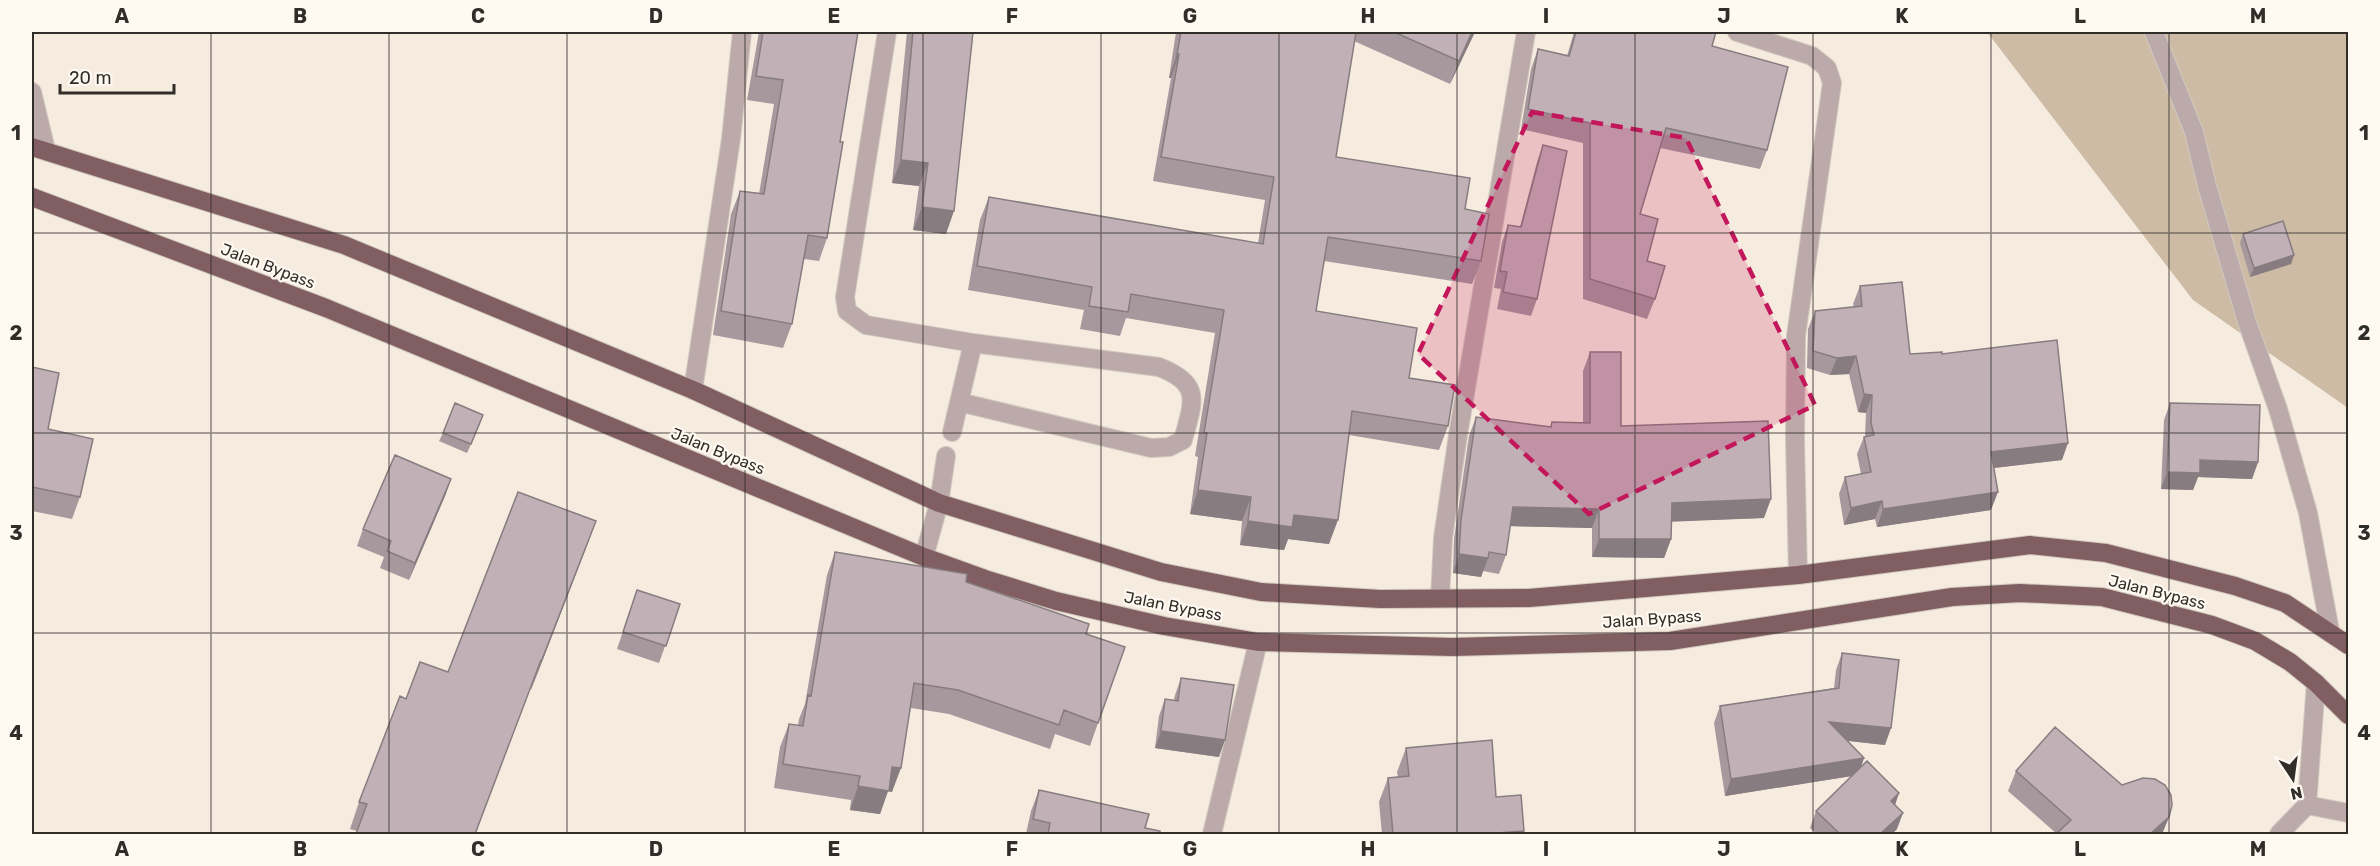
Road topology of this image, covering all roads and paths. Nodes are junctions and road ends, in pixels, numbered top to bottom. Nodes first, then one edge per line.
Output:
1 (742, 32) edge
2 (887, 32) edge
3 (1526, 32) edge
4 (1737, 32) edge
5 (2154, 32) edge
6 (32, 92) edge
7 (38, 149) edge
8 (32, 197) edge
9 (973, 343) junction
10 (693, 390) junction
11 (959, 402) junction
12 (952, 432) dead end
13 (946, 456) dead end
14 (939, 503) junction
15 (924, 557) junction
16 (1798, 575) junction
17 (1440, 598) junction
18 (2330, 631) junction
19 (1258, 642) junction
20 (2349, 645) edge
21 (2316, 682) junction
22 (2349, 715) edge
23 (2307, 805) junction
24 (2349, 813) edge
25 (1212, 834) edge
26 (2279, 834) edge

1 - 10 street
2 - 9 street
3 - 17 street
4 - 16 street
5 - 18 street
6 - 7 street
7 - 10 highway, Jalan Bypass
8 - 15 highway, Jalan Bypass
9 - 11 street
9 - 11 street
10 - 14 highway, Jalan Bypass
11 - 12 street
13 - 14 street
14 - 15 street
14 - 17 highway, Jalan Bypass
15 - 19 highway, Jalan Bypass
16 - 17 highway, Jalan Bypass
16 - 18 highway, Jalan Bypass
18 - 20 highway, Jalan Bypass
19 - 21 highway, Jalan Bypass
19 - 25 street
21 - 22 highway, Jalan Bypass
21 - 23 street
23 - 24 street
23 - 26 street

